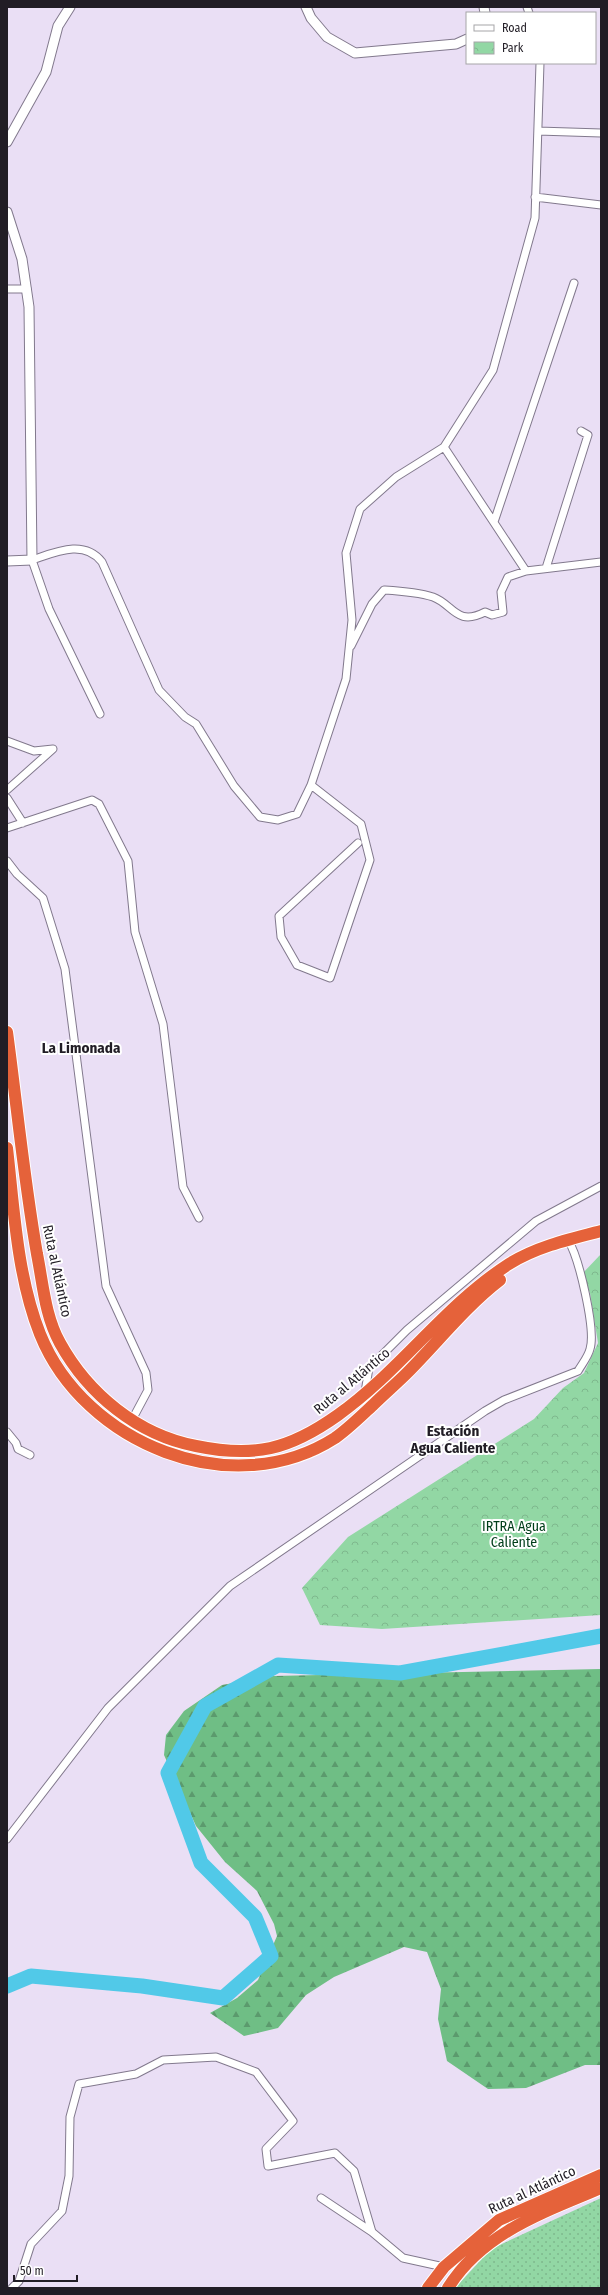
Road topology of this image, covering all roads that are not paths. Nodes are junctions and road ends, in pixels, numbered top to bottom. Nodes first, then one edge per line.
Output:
1 (70, 7) edge
2 (306, 7) edge
3 (466, 39) edge
4 (540, 64) edge
5 (538, 131) junction
6 (601, 133) edge
7 (7, 142) edge
8 (536, 197) junction
9 (601, 204) edge
10 (7, 212) edge
11 (574, 283) dead end
12 (7, 289) edge
13 (27, 289) junction
14 (581, 431) dead end
15 (444, 447) junction
16 (494, 522) junction
17 (32, 560) junction
18 (7, 561) edge
19 (601, 562) edge
20 (546, 568) junction
21 (526, 571) junction
22 (349, 650) junction
23 (100, 714) dead end
24 (7, 741) edge
25 (311, 785) junction
26 (7, 790) edge
27 (7, 798) edge
28 (23, 823) junction
29 (7, 828) edge
30 (358, 843) dead end
31 (7, 861) edge
32 (7, 1032) edge
33 (7, 1148) edge
34 (601, 1186) edge
35 (199, 1218) dead end
36 (601, 1231) edge
37 (601, 1239) edge
38 (570, 1243) junction
39 (365, 1392) junction
40 (132, 1420) junction
41 (7, 1432) edge
42 (30, 1455) dead end
43 (7, 1839) edge
44 (601, 2175) edge
45 (601, 2188) edge
46 (321, 2198) dead end
47 (372, 2232) junction
48 (444, 2267) junction
49 (12, 2288) edge
50 (428, 2288) edge
51 (448, 2288) edge

1 - 7 street
2 - 3 street
4 - 5 street
5 - 6 street
5 - 8 street
8 - 9 street
8 - 15 street
10 - 13 street
11 - 16 street
12 - 13 street
13 - 17 street
14 - 20 street
15 - 16 street
15 - 22 street
16 - 21 street
17 - 18 street
17 - 23 street
17 - 25 street
19 - 20 street
20 - 21 street
21 - 22 street
22 - 25 street
24 - 26 street
25 - 30 street
27 - 28 street
28 - 29 street
28 - 35 street
31 - 40 street
32 - 40 highway, Ruta al Atlántico
33 - 38 highway, Ruta al Atlántico
34 - 39 street
36 - 38 highway, Ruta al Atlántico
37 - 38 highway, Ruta al Atlántico
38 - 39 highway, Ruta al Atlántico
38 - 43 street
39 - 40 highway, Ruta al Atlántico
41 - 42 street
44 - 48 highway, Ruta al Atlántico
45 - 51 highway, Ruta al Atlántico
46 - 47 street
47 - 48 street
47 - 49 street
48 - 50 highway, Ruta al Atlántico

